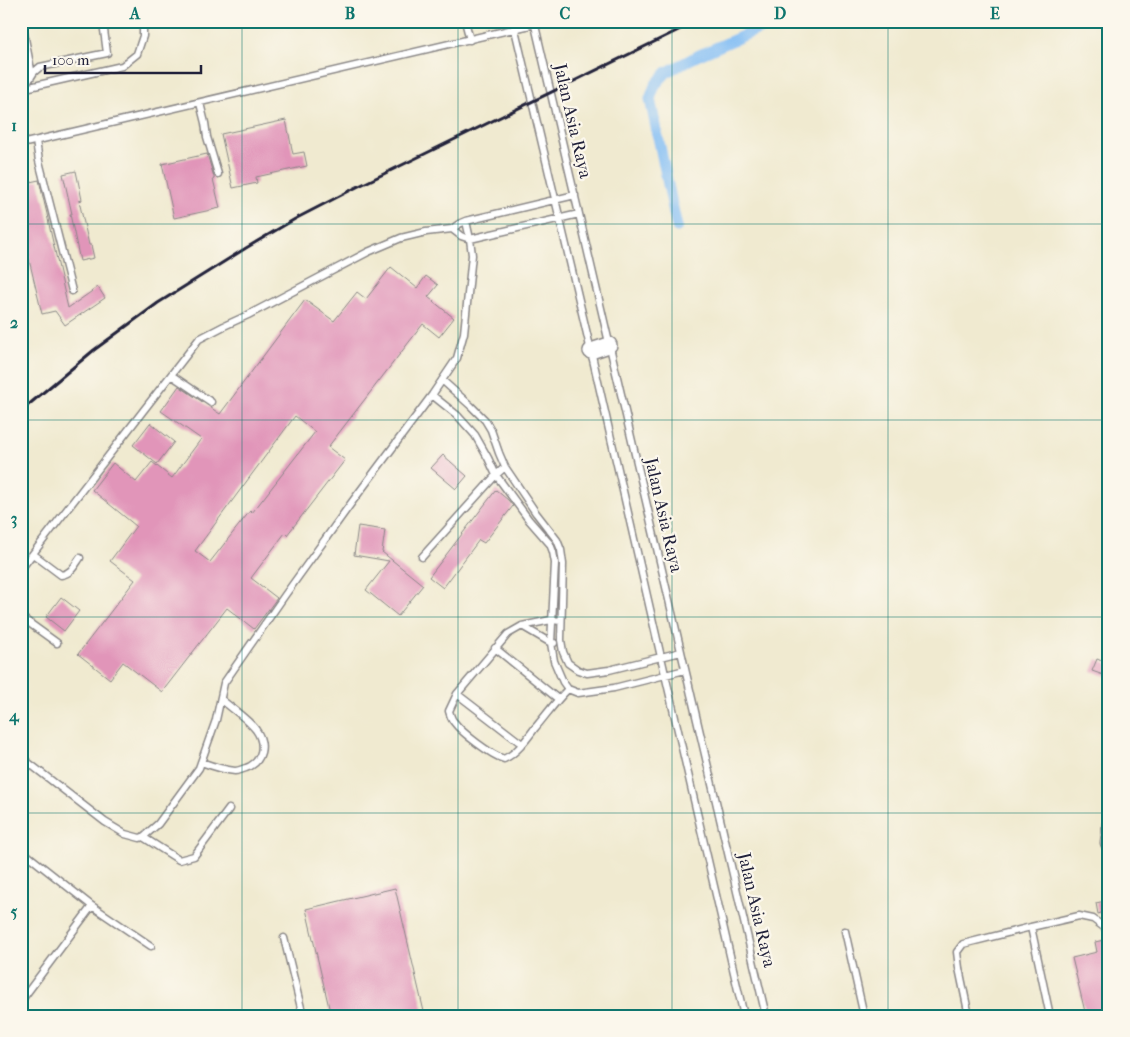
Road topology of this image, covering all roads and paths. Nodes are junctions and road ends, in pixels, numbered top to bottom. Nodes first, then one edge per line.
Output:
1 (113, 21) edge
2 (143, 21) edge
3 (465, 21) edge
4 (513, 21) edge
5 (534, 23) edge
6 (515, 30) junction
7 (24, 33) dead end
8 (470, 40) junction
9 (32, 75) junction
10 (23, 88) edge
11 (200, 103) junction
12 (36, 141) junction
13 (21, 144) edge
14 (218, 174) dead end
15 (575, 195) junction
16 (556, 199) junction
17 (579, 214) junction
18 (560, 218) junction
19 (466, 221) junction
20 (452, 229) junction
21 (470, 239) junction
22 (72, 291) dead end
23 (610, 346) junction
24 (592, 351) junction
25 (171, 375) junction
26 (442, 380) junction
27 (432, 395) junction
28 (211, 402) dead end
29 (505, 467) junction
30 (496, 475) junction
31 (33, 554) junction
32 (422, 557) dead end
33 (80, 558) dead end
34 (21, 569) edge
35 (21, 617) edge
36 (551, 620) junction
37 (561, 621) junction
38 (522, 626) junction
39 (57, 642) dead end
40 (551, 643) junction
41 (562, 643) junction
42 (495, 648) junction
43 (681, 652) junction
44 (660, 657) junction
45 (685, 670) junction
46 (665, 675) junction
47 (568, 688) junction
48 (457, 694) junction
49 (221, 699) junction
50 (558, 699) junction
51 (522, 744) junction
52 (21, 757) edge
53 (201, 762) junction
54 (229, 809) dead end
55 (1109, 824) edge
56 (143, 837) junction
57 (1109, 848) edge
58 (21, 850) edge
59 (92, 906) junction
60 (1031, 927) junction
61 (845, 931) dead end
62 (1109, 931) edge
63 (284, 938) dead end
64 (151, 946) dead end
65 (21, 1001) edge
66 (303, 1016) edge
67 (744, 1016) edge
68 (766, 1016) edge
69 (864, 1016) edge
70 (969, 1016) edge
71 (1050, 1016) edge

1 - 9 lane
2 - 10 lane
3 - 8 lane
4 - 6 lane, Jalan Asia Raya
5 - 6 lane
5 - 15 lane, Jalan Asia Raya
6 - 8 lane
6 - 16 lane, Jalan Asia Raya
7 - 9 lane
8 - 11 lane
9 - 10 lane
11 - 12 lane
11 - 14 lane
12 - 13 lane
12 - 22 lane
15 - 16 lane
15 - 17 lane, Jalan Asia Raya
16 - 18 lane, Jalan Asia Raya
16 - 19 lane
17 - 18 lane
17 - 23 lane, Jalan Asia Raya
18 - 21 lane
18 - 24 lane, Jalan Asia Raya
19 - 20 lane
19 - 21 lane
20 - 21 lane
20 - 25 lane
21 - 26 lane
23 - 24 street
23 - 43 lane, Jalan Asia Raya
24 - 44 lane, Jalan Asia Raya
25 - 28 lane
25 - 31 lane
26 - 27 lane
26 - 29 lane
27 - 30 lane
27 - 49 lane
29 - 30 lane
29 - 37 lane
30 - 32 lane
30 - 36 lane
31 - 33 lane
31 - 34 lane
35 - 39 lane
36 - 37 lane
36 - 38 lane
36 - 40 lane
37 - 41 lane
38 - 40 lane
38 - 42 lane
40 - 41 lane
40 - 47 lane
41 - 44 lane
42 - 48 lane
42 - 50 lane
43 - 44 lane
43 - 45 lane, Jalan Asia Raya
44 - 46 lane, Jalan Asia Raya
45 - 46 lane
45 - 68 lane, Jalan Asia Raya
46 - 47 lane
46 - 67 lane, Jalan Asia Raya
47 - 50 lane
48 - 51 lane
48 - 51 lane
49 - 53 lane
49 - 53 lane
50 - 51 lane
52 - 56 lane
53 - 56 lane
54 - 56 lane
55 - 57 street
58 - 59 lane
59 - 64 lane
59 - 65 lane
60 - 62 lane
60 - 70 lane
60 - 71 lane
61 - 69 lane
63 - 66 lane

